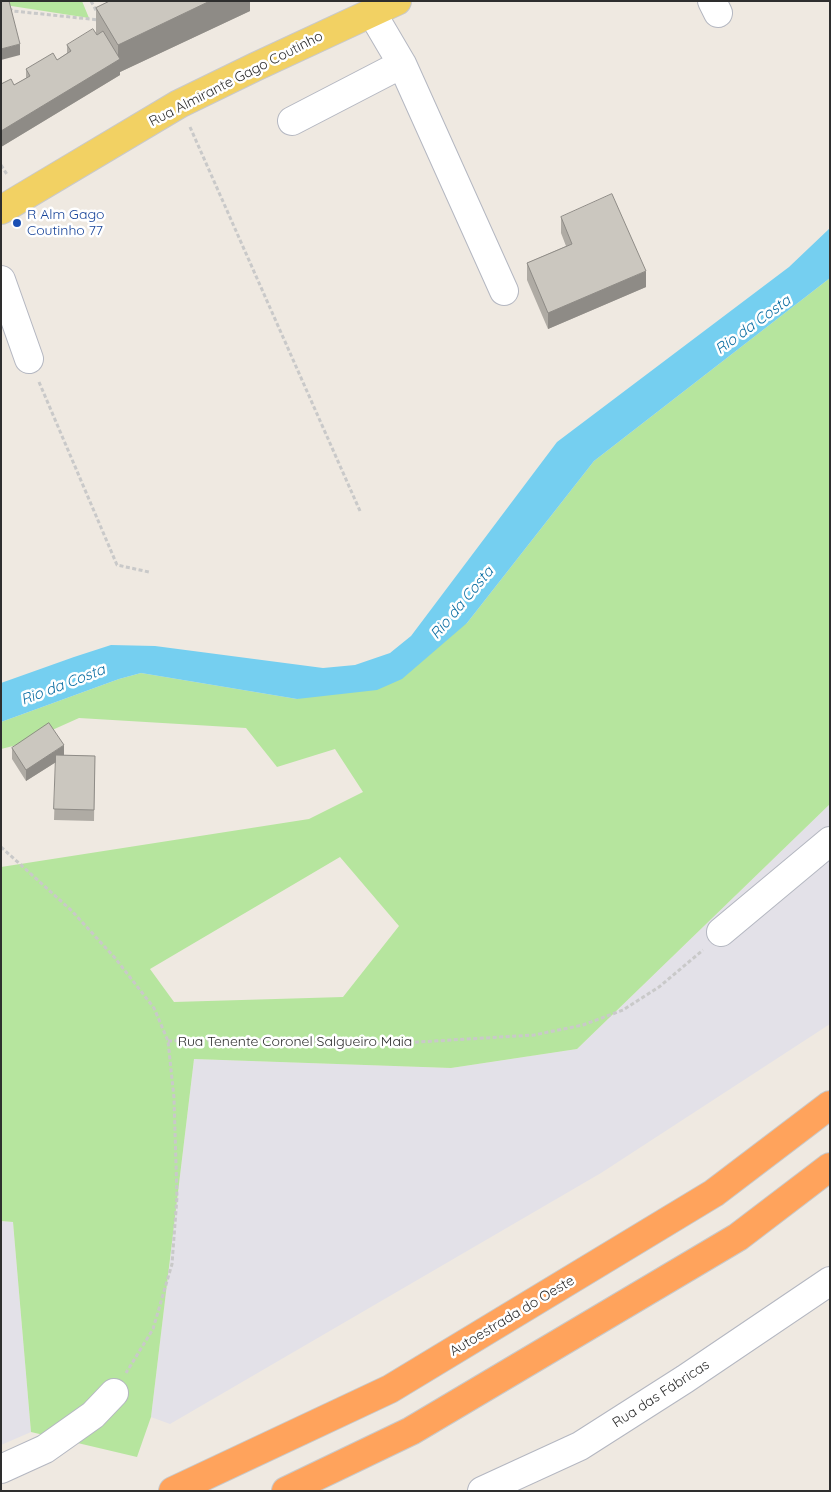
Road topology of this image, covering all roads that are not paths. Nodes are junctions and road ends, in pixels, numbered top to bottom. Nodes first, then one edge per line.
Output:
1 (388, 5) edge
2 (402, 64) junction
3 (292, 121) dead end
4 (1, 210) edge
5 (1, 280) edge
6 (504, 291) dead end
7 (29, 359) road end
8 (830, 841) edge
9 (720, 932) road end
10 (830, 1105) edge
11 (830, 1167) edge
12 (830, 1281) edge
13 (114, 1393) road end
14 (1, 1469) edge
15 (172, 1491) edge
16 (286, 1491) edge
17 (482, 1491) edge

1 - 2 street
1 - 4 main road, Rua Almirante Gago Coutinho
2 - 3 street
2 - 6 street
5 - 7 street
8 - 9 street
10 - 15 highway, Autoestrada do Oeste
11 - 16 highway
12 - 17 street, Rua das Fábricas
13 - 14 street

